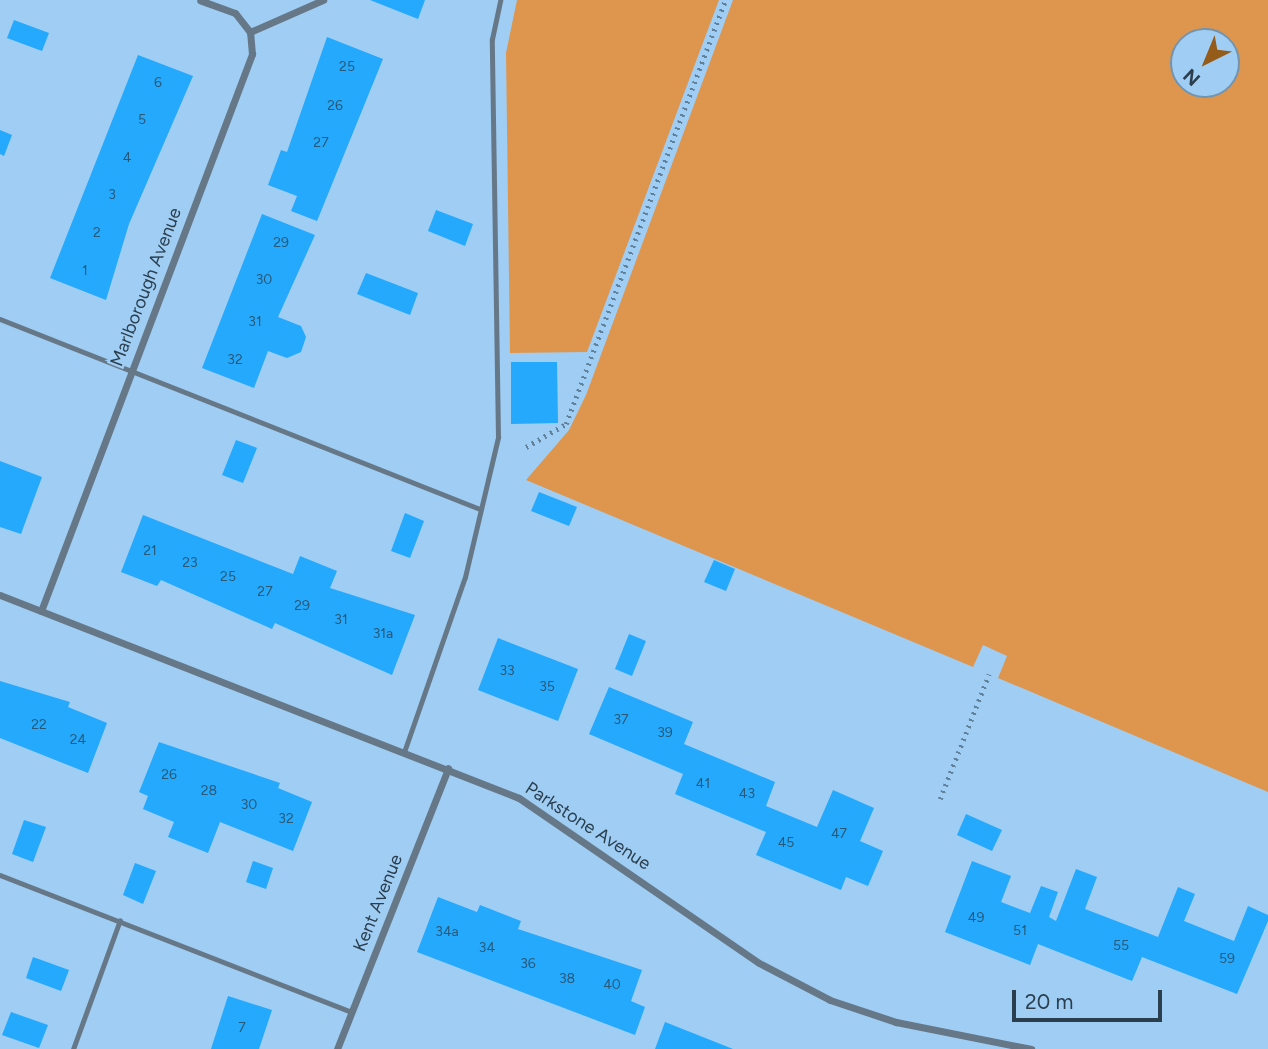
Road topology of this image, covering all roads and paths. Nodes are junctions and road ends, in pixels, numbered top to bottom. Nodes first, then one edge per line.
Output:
1 (200, 0) edge
2 (323, 0) edge
3 (500, 0) edge
4 (725, 0) edge
5 (250, 32) junction
6 (0, 319) edge
7 (131, 372) junction
8 (492, 459) junction
9 (481, 509) junction
10 (0, 595) edge
11 (41, 611) junction
12 (989, 674) dead end
13 (404, 752) junction
14 (448, 768) junction
15 (940, 799) dead end
16 (0, 876) edge
17 (120, 919) junction
18 (351, 1012) junction
19 (73, 1049) edge
20 (337, 1049) edge
21 (1031, 1049) edge

1 - 5 street
2 - 5 street
3 - 8 lane
4 - 8 path
5 - 7 street, Marlborough Avenue
6 - 7 lane
7 - 9 lane
7 - 11 street, Marlborough Avenue
8 - 9 lane
9 - 13 lane
10 - 11 street, Parkstone Avenue
11 - 13 street, Parkstone Avenue
12 - 15 path
13 - 14 street, Parkstone Avenue
14 - 18 street, Kent Avenue
14 - 21 street, Parkstone Avenue
16 - 17 lane
17 - 18 lane
17 - 19 lane
18 - 20 street, Kent Avenue

